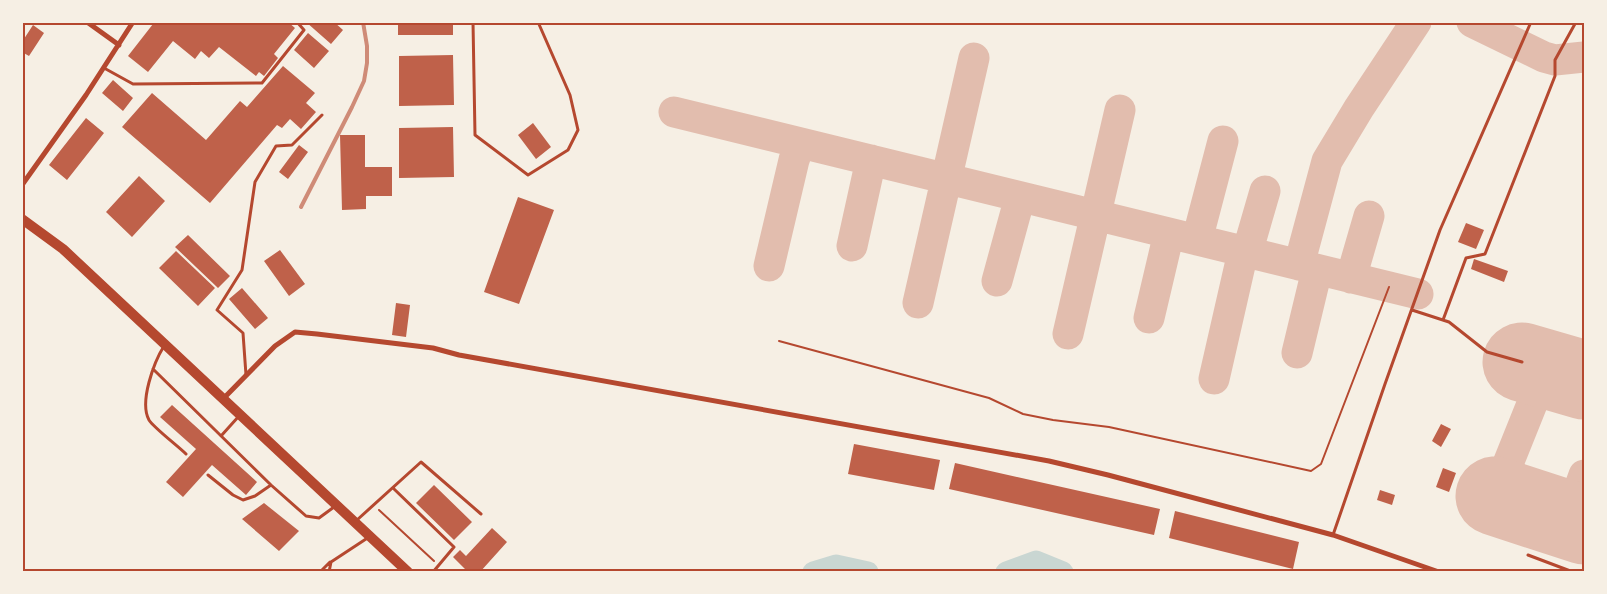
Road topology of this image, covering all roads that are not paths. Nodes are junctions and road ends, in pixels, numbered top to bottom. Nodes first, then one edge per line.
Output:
1 (87, 22) edge
2 (133, 22) edge
3 (297, 22) edge
4 (473, 22) edge
5 (538, 22) edge
6 (1531, 22) edge
7 (1576, 22) edge
8 (119, 45) junction
9 (104, 68) junction
10 (322, 115) dead end
11 (22, 186) edge
12 (22, 219) edge
13 (1412, 310) junction
14 (1443, 320) junction
15 (166, 343) junction
16 (1522, 362) dead end
17 (153, 369) junction
18 (246, 376) junction
19 (223, 399) junction
20 (239, 415) junction
21 (221, 436) junction
22 (186, 454) dead end
23 (208, 475) dead end
24 (272, 485) junction
25 (393, 488) junction
26 (336, 505) junction
27 (481, 514) dead end
28 (354, 522) junction
29 (1333, 535) junction
30 (369, 536) junction
31 (1528, 555) dead end
32 (331, 562) junction
33 (320, 572) edge
34 (329, 572) edge
35 (408, 572) edge
36 (433, 572) edge
37 (1439, 572) edge
38 (1573, 572) edge

1 - 8 street
2 - 8 street
3 - 9 lane
4 - 5 lane
6 - 13 lane
7 - 14 lane
8 - 9 street
9 - 11 street
10 - 18 lane
12 - 15 main road
13 - 14 lane
13 - 29 lane
14 - 16 lane
15 - 17 lane
15 - 19 main road
17 - 21 lane
17 - 22 lane
18 - 19 street
18 - 29 street
19 - 20 main road
20 - 21 lane
20 - 26 main road
21 - 24 lane
23 - 24 lane
24 - 26 lane
25 - 27 lane
25 - 28 lane
25 - 36 lane
26 - 28 main road
28 - 30 main road
29 - 37 street
30 - 32 lane
30 - 35 main road
31 - 38 lane
32 - 33 lane
32 - 34 lane

